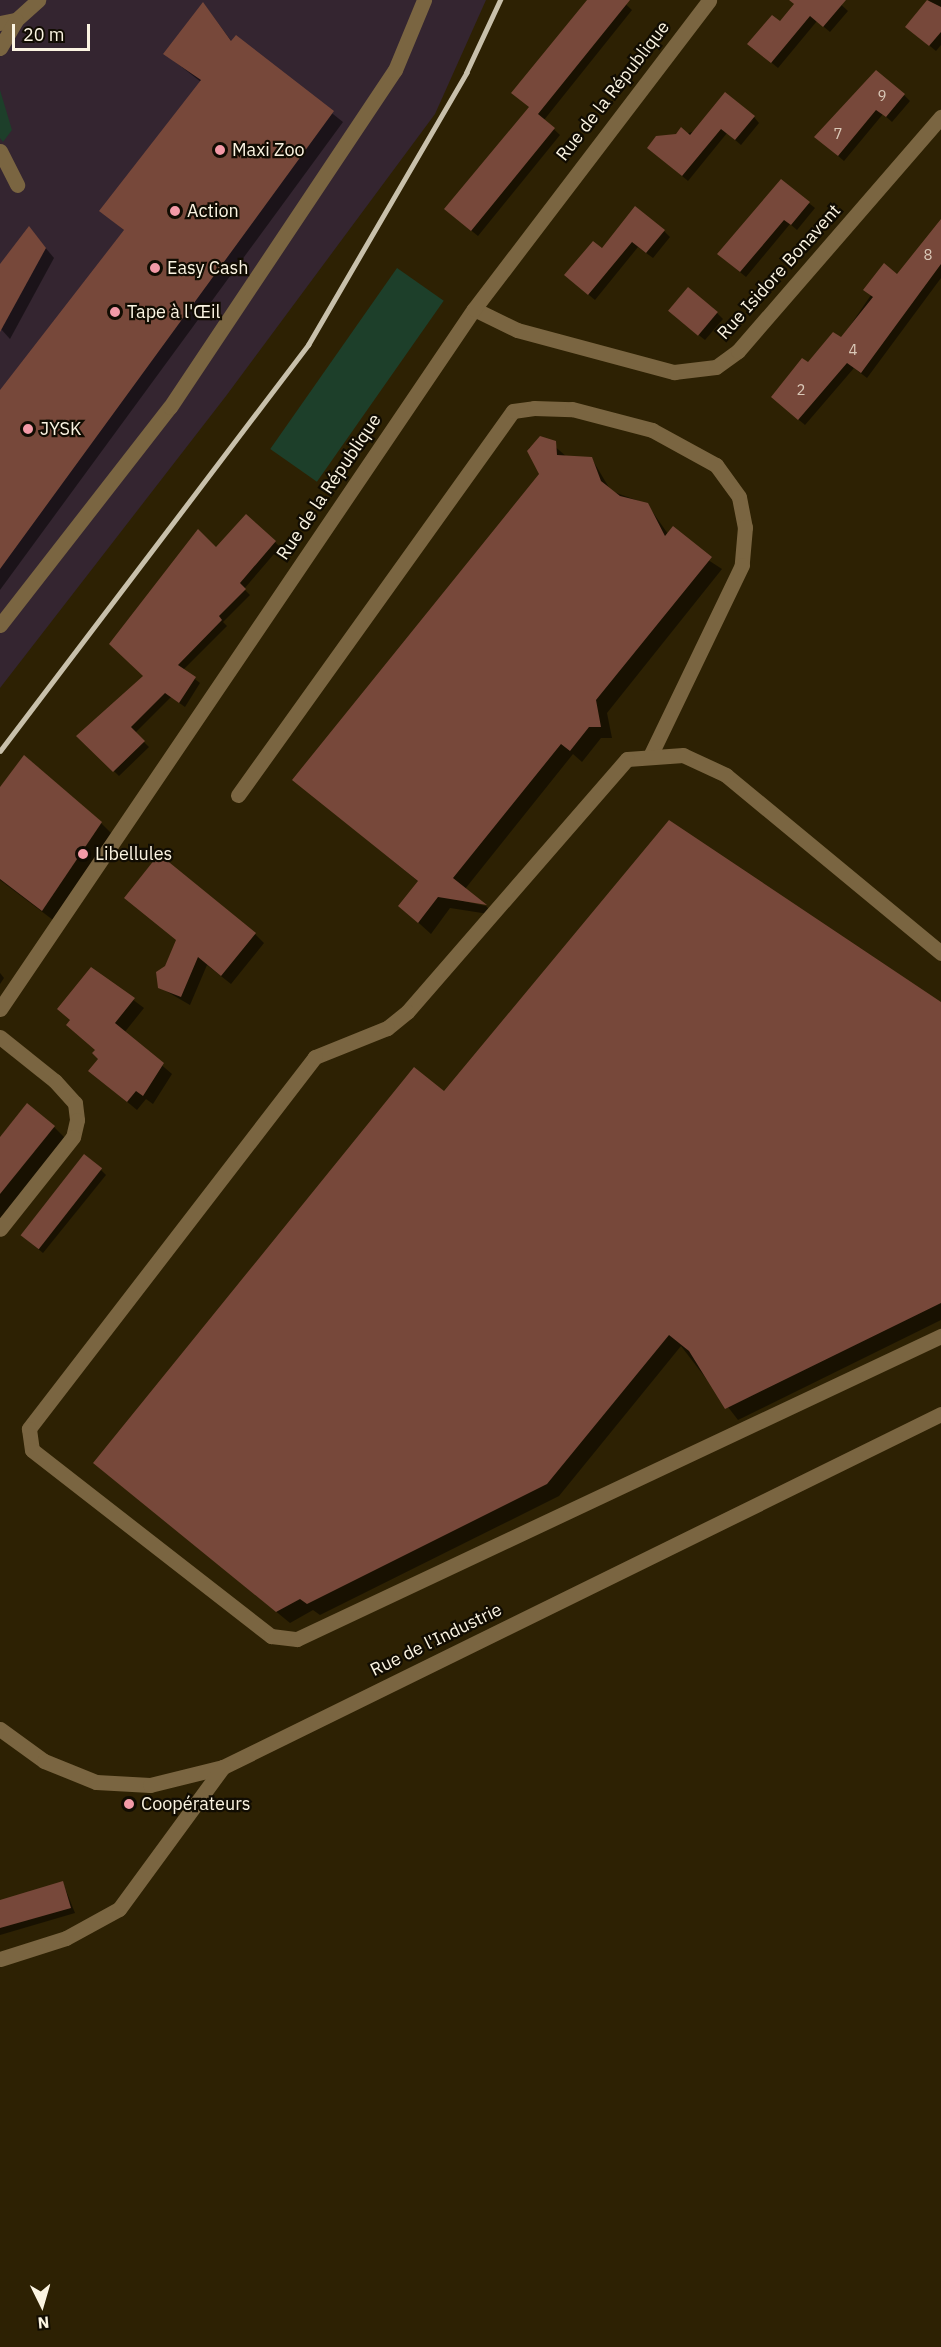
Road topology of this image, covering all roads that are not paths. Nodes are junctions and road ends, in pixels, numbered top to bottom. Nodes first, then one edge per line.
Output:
1 (38, 0) edge
2 (424, 0) edge
3 (709, 0) edge
4 (8, 21) edge
5 (0, 48) edge
6 (941, 117) edge
7 (0, 151) edge
8 (0, 180) edge
9 (474, 309) junction
10 (0, 625) edge
11 (651, 754) junction
12 (238, 795) dead end
13 (941, 953) edge
14 (0, 1009) edge
15 (0, 1037) edge
16 (0, 1229) edge
17 (941, 1336) edge
18 (941, 1414) edge
19 (0, 1729) edge
20 (223, 1767) junction
21 (0, 1959) edge

1 - 4 street
2 - 10 street
3 - 9 street, Rue de la République
4 - 5 street
6 - 9 street, Rue Isidore Bonavent
7 - 8 street
9 - 14 street, Rue de la République
11 - 12 street
11 - 13 street
11 - 17 street
15 - 16 street
18 - 20 street, Rue de l'Industrie
19 - 20 street
20 - 21 street, Rue de l'Industrie

